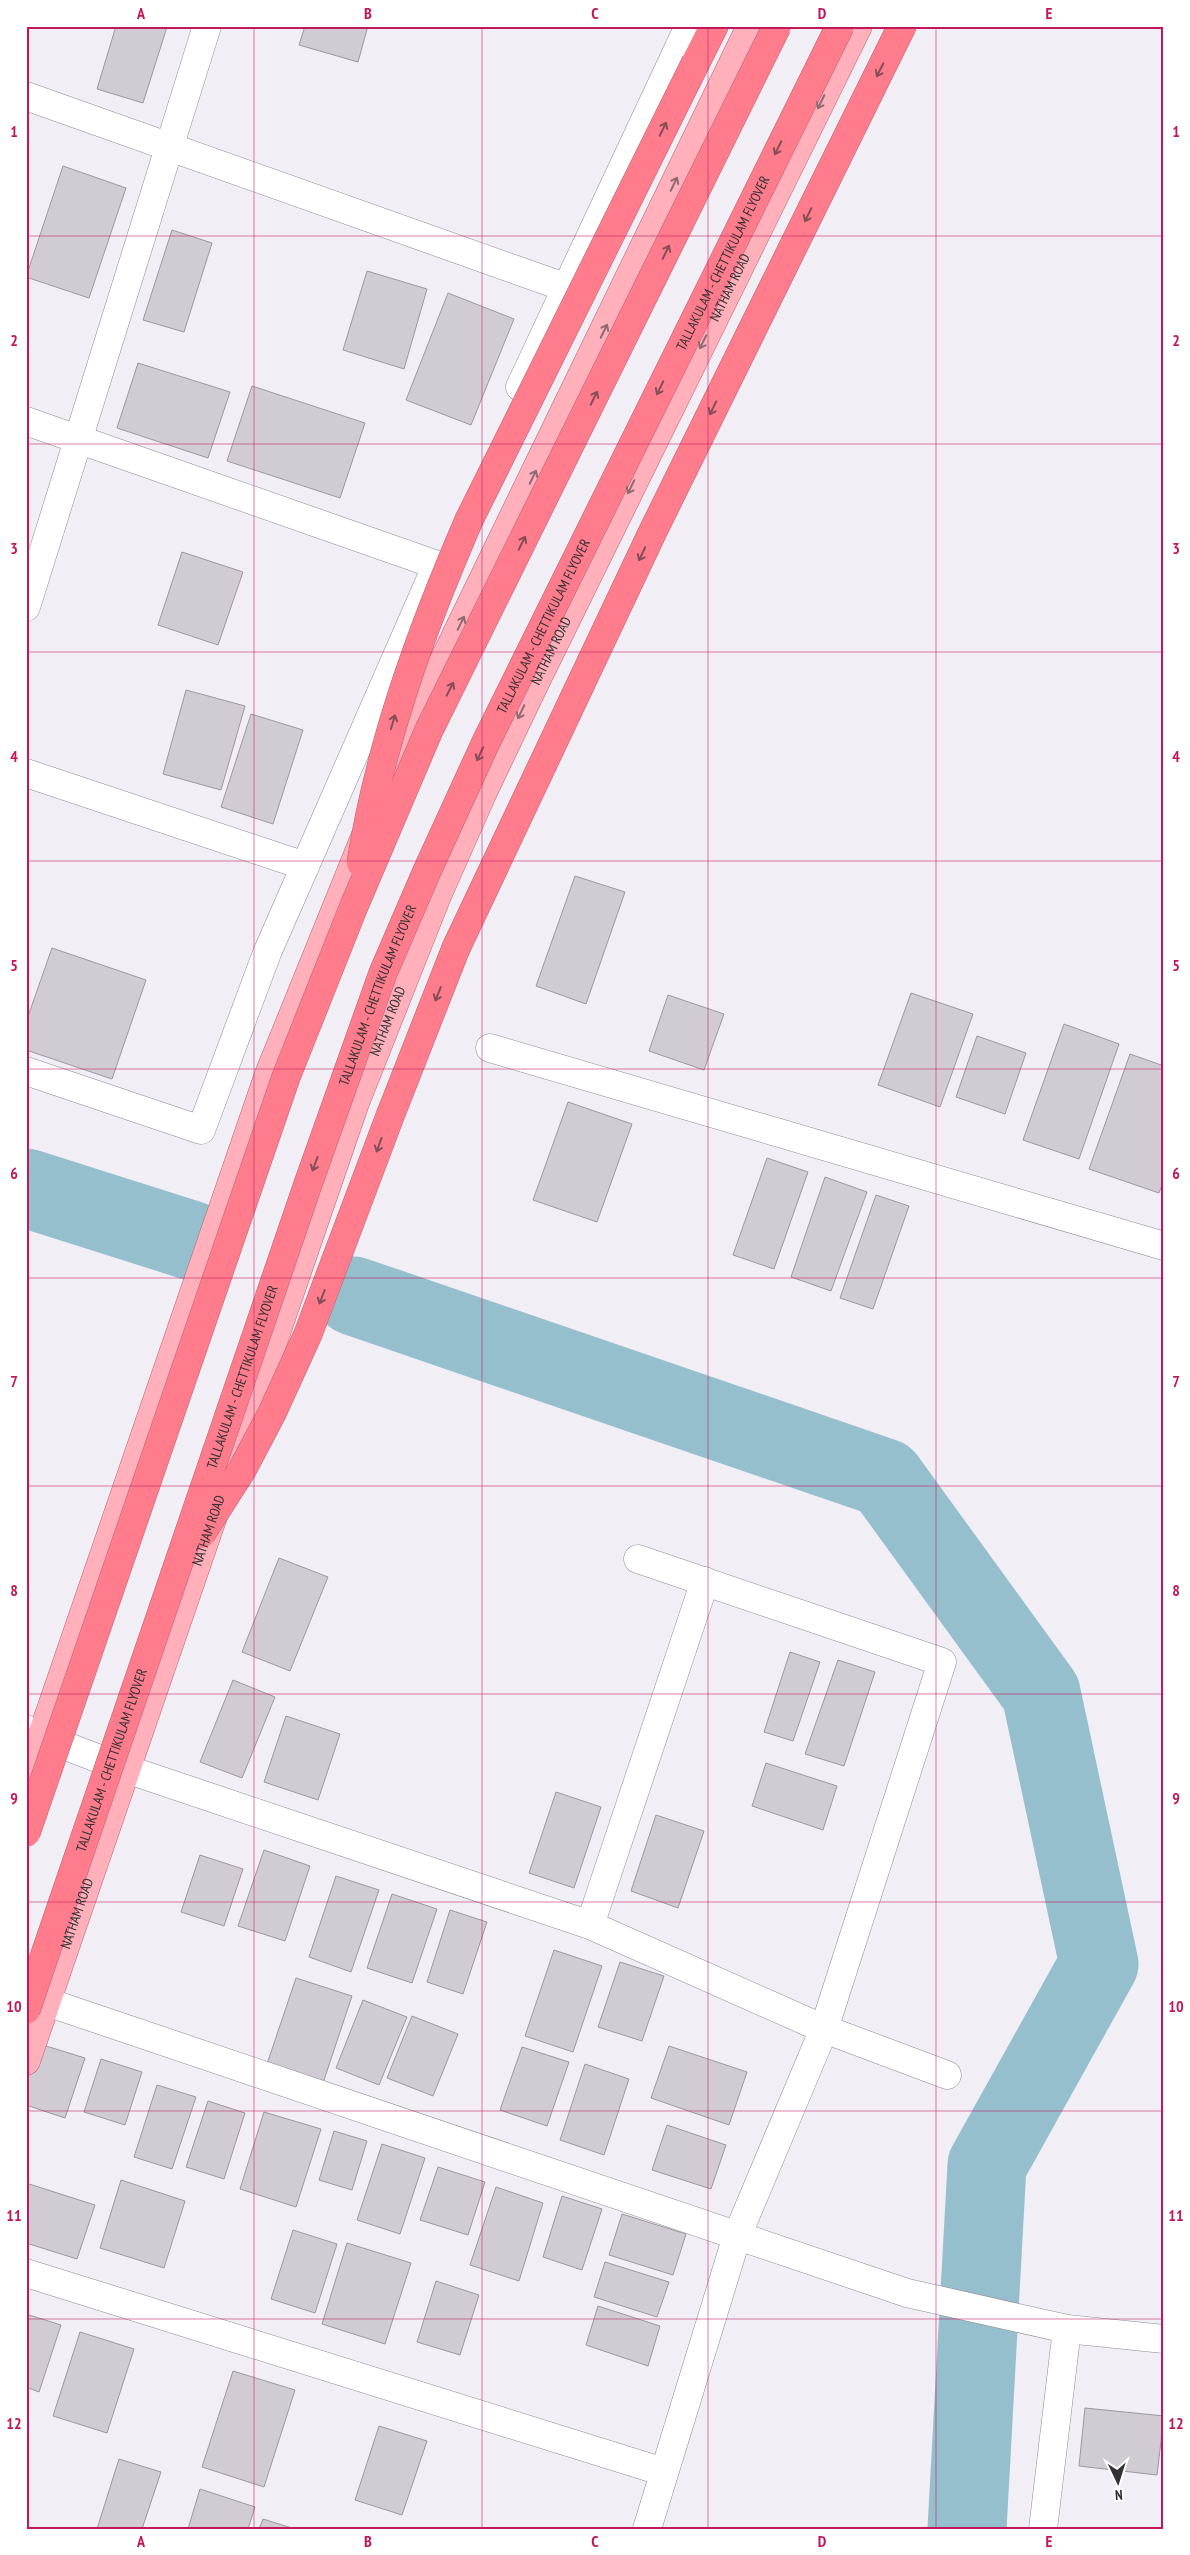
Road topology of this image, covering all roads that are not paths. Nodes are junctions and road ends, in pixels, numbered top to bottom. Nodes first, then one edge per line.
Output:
1 (207, 26) edge
2 (689, 26) edge
3 (714, 26) edge
4 (751, 26) edge
5 (777, 26) edge
6 (840, 26) edge
7 (858, 26) edge
8 (902, 26) edge
9 (26, 96) edge
10 (169, 148) junction
11 (567, 288) junction
12 (26, 421) edge
13 (78, 439) junction
14 (437, 565) junction
15 (26, 607) edge
16 (26, 773) edge
17 (305, 866) junction
18 (354, 906) junction
19 (490, 1048) dead end
20 (26, 1071) edge
21 (1164, 1246) edge
22 (638, 1559) dead end
23 (176, 1573) junction
24 (705, 1581) junction
25 (34, 1733) edge
26 (126, 1769) junction
27 (26, 1782) edge
28 (26, 1833) edge
29 (590, 1925) junction
30 (36, 2006) edge
31 (824, 2029) junction
32 (26, 2062) edge
33 (947, 2075) dead end
34 (737, 2236) junction
35 (26, 2273) edge
36 (1067, 2329) junction
37 (1164, 2338) edge
38 (664, 2472) junction
39 (647, 2529) edge
40 (1043, 2529) edge

1 - 10 street
2 - 11 street
18 -> 3 highway, bridge
25 -> 4 main road
18 -> 5 highway, bridge
6 -> 23 highway, TALLAKULAM - CHETTIKULAM FLYOVER, bridge
7 -> 26 main road, NATHAM ROAD
8 -> 23 highway, bridge
9 - 10 street
10 - 11 street
10 - 13 street
11 - 14 street
12 - 13 street
13 - 14 street
13 - 15 street
14 - 17 street
16 - 17 street
17 - 20 street
18 - 28 highway, bridge
19 - 21 street
22 - 24 street
23 - 30 highway, TALLAKULAM - CHETTIKULAM FLYOVER, bridge
24 - 29 street
24 - 31 street
25 - 26 street
25 - 27 main road
26 - 29 street
26 - 30 main road, NATHAM ROAD
29 - 31 street
30 - 32 main road, NATHAM ROAD
30 - 34 street
31 - 33 street
31 - 34 street
34 - 36 street
34 - 38 street
35 - 38 street
36 - 37 street
36 - 40 street
38 - 39 street

